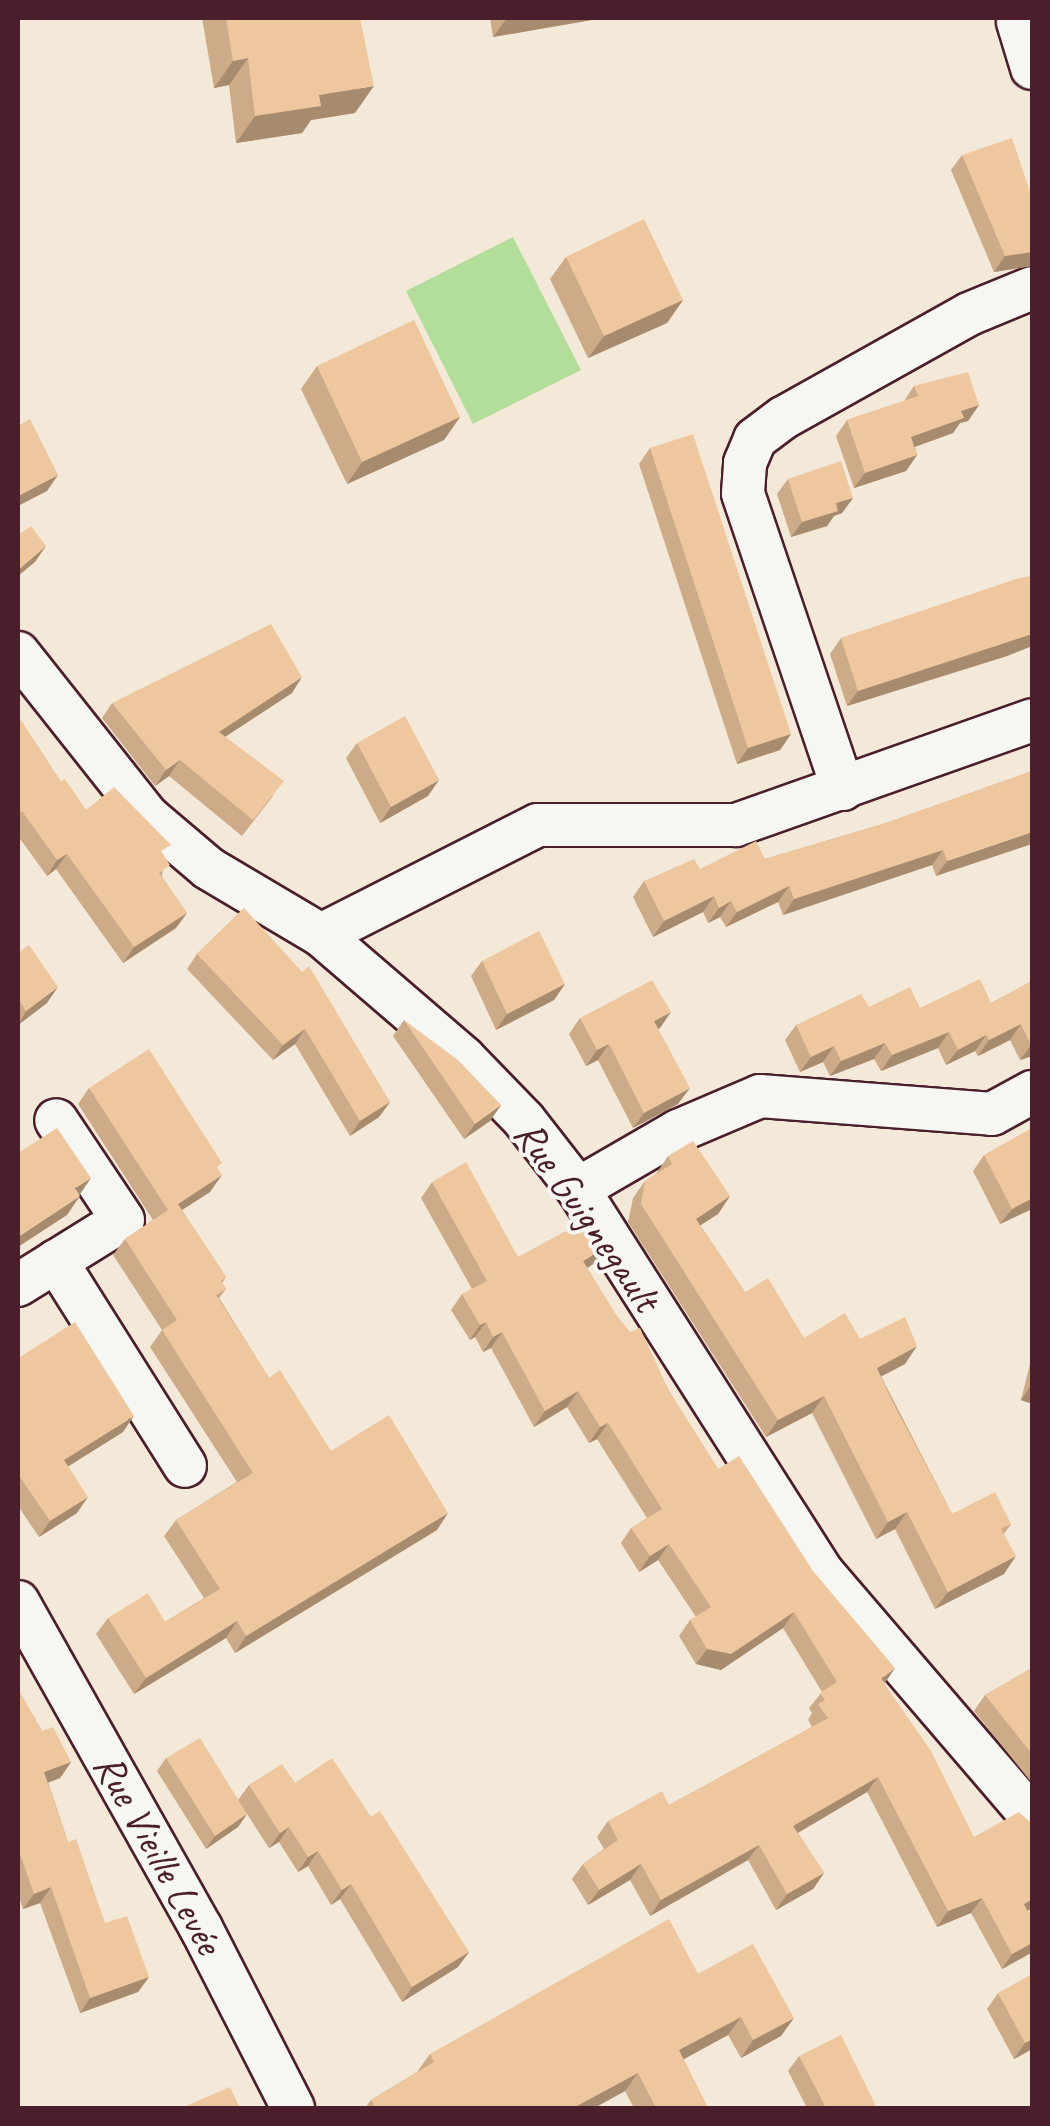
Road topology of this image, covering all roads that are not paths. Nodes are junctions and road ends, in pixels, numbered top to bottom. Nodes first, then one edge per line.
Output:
1 (1018, 22) dead end
2 (1032, 68) edge
3 (1032, 288) edge
4 (18, 653) edge
5 (1032, 720) edge
6 (842, 789) junction
7 (321, 935) junction
8 (1032, 1092) edge
9 (56, 1120) dead end
10 (578, 1189) junction
11 (56, 1261) junction
12 (18, 1285) edge
13 (186, 1466) dead end
14 (18, 1602) edge
15 (1032, 1818) edge
16 (293, 2108) edge

1 - 2 street
3 - 6 street
4 - 7 street, Rue Guignegault
5 - 6 street
6 - 7 street
7 - 10 street, Rue Guignegault
8 - 10 street
9 - 11 street
10 - 15 street, Rue Guignegault
11 - 12 street
11 - 13 street
14 - 16 street, Rue Vieille Levée

